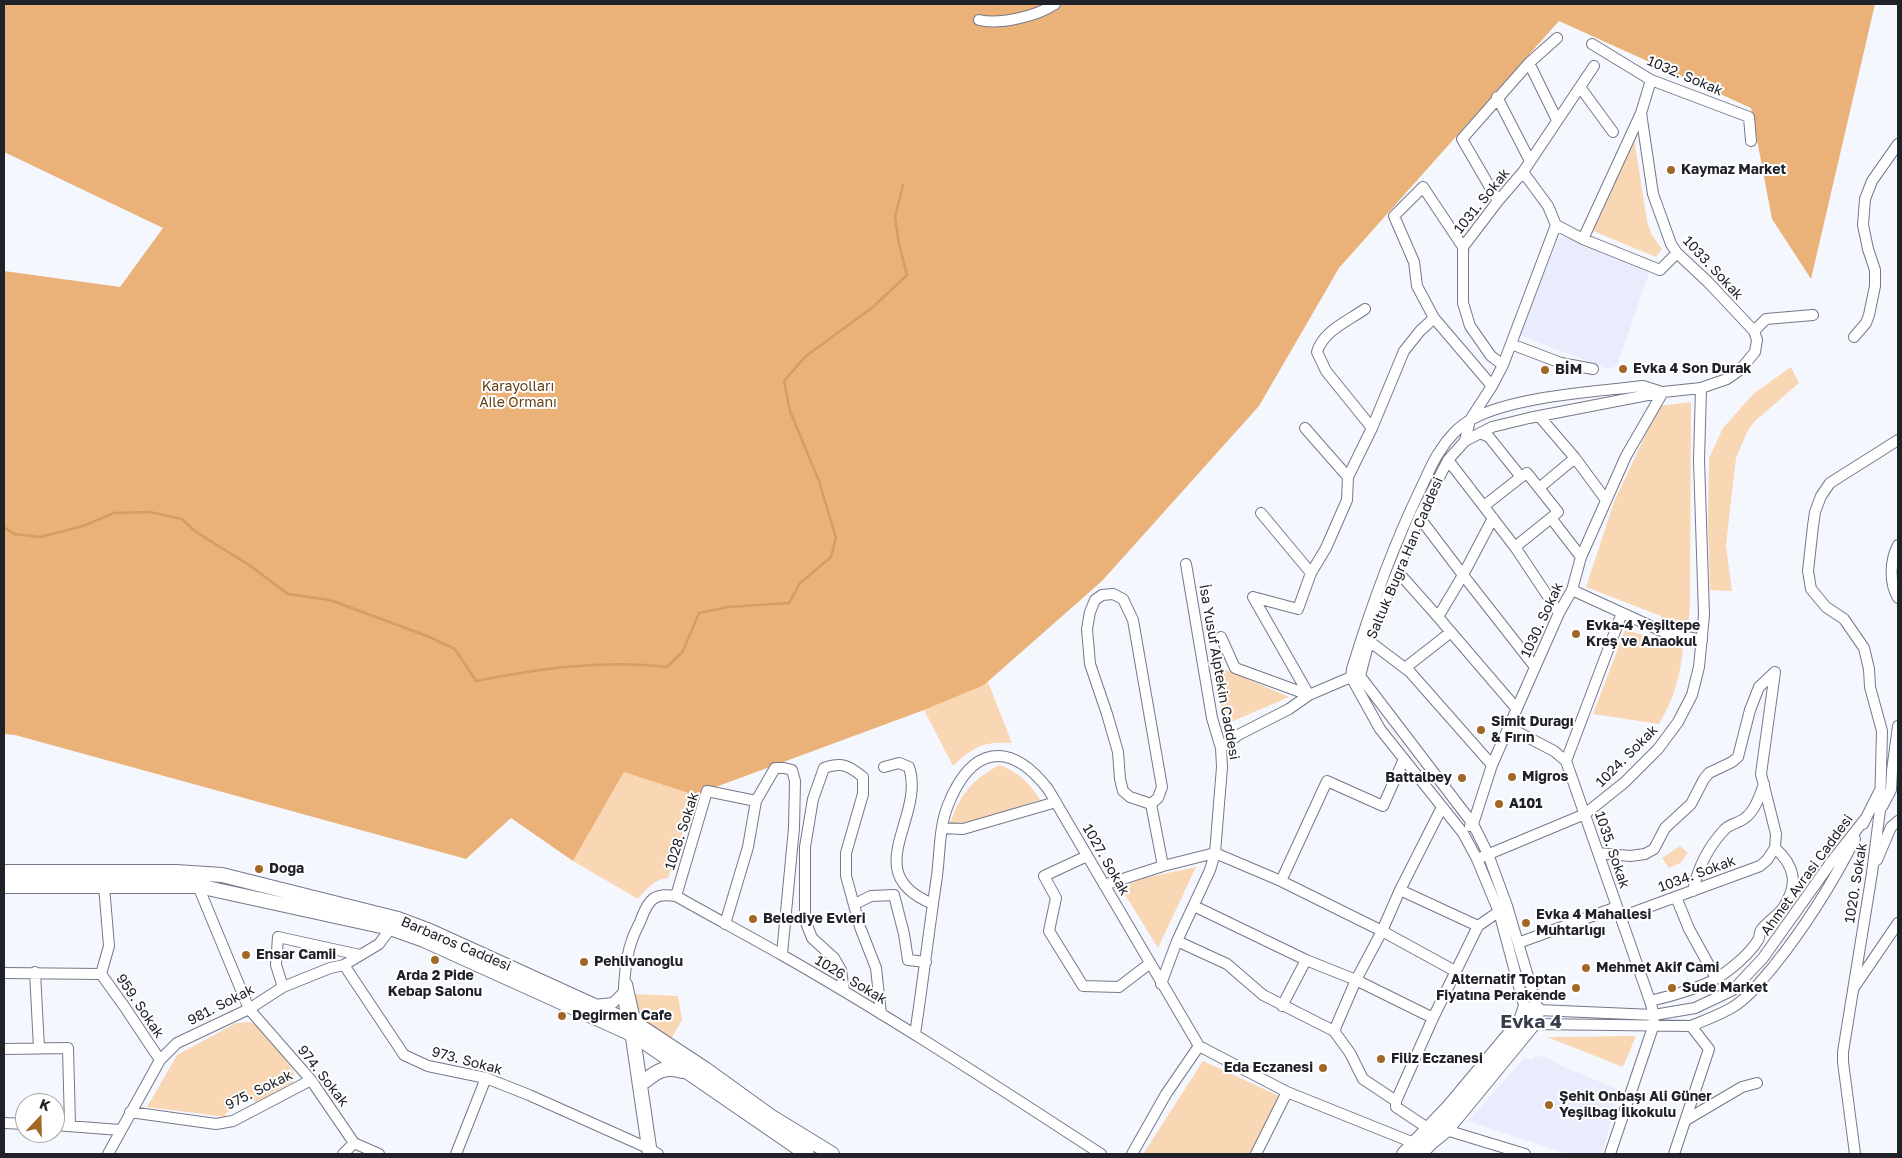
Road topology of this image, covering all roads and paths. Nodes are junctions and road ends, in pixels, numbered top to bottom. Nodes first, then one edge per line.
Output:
1 (1055, 4) edge
2 (979, 20) dead end
3 (1557, 38) dead end
4 (1592, 44) dead end
5 (1529, 63) junction
6 (1594, 66) dead end
7 (1651, 80) junction
8 (1580, 87) junction
9 (1498, 97) junction
10 (1641, 113) junction
11 (1558, 120) junction
12 (1613, 132) dead end
13 (1751, 141) dead end
14 (1898, 144) edge
15 (1530, 161) junction
16 (1523, 172) junction
17 (1498, 201) junction
18 (1556, 225) junction
19 (1583, 239) junction
20 (1463, 247) junction
21 (1677, 253) junction
22 (1365, 309) dead end
23 (1813, 315) dead end
24 (1434, 318) junction
25 (1754, 331) junction
26 (1854, 337) dead end
27 (1511, 344) junction
28 (1503, 365) junction
29 (1593, 369) dead end
30 (1492, 386) junction
31 (1701, 388) junction
32 (1663, 392) junction
33 (1539, 416) junction
34 (1470, 420) junction
35 (1304, 428) dead end
36 (1372, 428) junction
37 (1480, 433) junction
38 (1898, 440) edge
39 (1465, 441) junction
40 (1575, 458) junction
41 (1448, 460) junction
42 (1348, 478) junction
43 (1521, 478) junction
44 (1539, 488) junction
45 (1606, 500) junction
46 (1484, 506) junction
47 (1261, 513) dead end
48 (1419, 517) junction
49 (1492, 518) junction
50 (1551, 518) junction
51 (1516, 547) junction
52 (1897, 549) edge
53 (1581, 558) junction
54 (1186, 564) dead end
55 (1398, 572) junction
56 (1311, 573) junction
57 (1463, 575) junction
58 (1572, 590) junction
59 (1898, 598) edge
60 (1559, 613) junction
61 (1622, 613) junction
62 (1438, 616) junction
63 (1451, 632) junction
64 (1221, 637) dead end
65 (1702, 640) junction
66 (1369, 641) junction
67 (1535, 667) junction
68 (1405, 668) junction
69 (1356, 676) junction
70 (1309, 695) junction
71 (1516, 708) junction
72 (1898, 726) edge
73 (1508, 727) junction
74 (1221, 748) junction
75 (1404, 759) junction
76 (1566, 761) junction
77 (1492, 765) junction
78 (884, 768) dead end
79 (1764, 784) junction
80 (1882, 787) junction
81 (756, 801) junction
82 (1056, 802) junction
83 (1151, 804) junction
84 (1442, 807) junction
85 (1880, 810) junction
86 (1585, 814) junction
87 (1865, 819) junction
88 (1898, 821) edge
89 (1473, 824) junction
90 (942, 828) junction
91 (1463, 833) junction
92 (1775, 848) junction
93 (1215, 853) junction
94 (1598, 853) junction
95 (1488, 854) junction
96 (1087, 856) junction
97 (1477, 859) junction
98 (1164, 866) junction
99 (4, 872) edge
100 (1872, 873) junction
101 (1281, 881) junction
102 (1104, 885) junction
103 (4, 886) edge
104 (104, 886) junction
105 (198, 886) junction
106 (1400, 890) junction
107 (1693, 891) junction
108 (676, 896) junction
109 (1676, 897) junction
110 (854, 904) junction
111 (933, 904) junction
112 (1194, 906) junction
113 (1503, 909) junction
114 (1619, 912) junction
115 (1898, 923) edge
116 (394, 924) junction
117 (725, 924) junction
118 (1478, 926) junction
119 (1382, 931) junction
120 (1177, 941) junction
121 (1518, 943) junction
122 (782, 954) junction
123 (360, 955) junction
124 (1306, 960) junction
125 (926, 962) junction
126 (1149, 964) junction
127 (344, 965) junction
128 (1455, 971) junction
129 (35, 972) junction
130 (4, 973) edge
131 (100, 974) junction
132 (1716, 978) junction
133 (1356, 980) junction
134 (626, 981) junction
135 (1161, 984) junction
136 (283, 987) junction
137 (1853, 989) junction
138 (624, 992) junction
139 (844, 992) junction
140 (1650, 1001) junction
141 (593, 1005) junction
142 (1282, 1006) junction
143 (249, 1008) junction
144 (881, 1014) junction
145 (1529, 1016) junction
146 (1654, 1016) junction
147 (1433, 1018) junction
148 (1691, 1026) junction
149 (1653, 1027) junction
150 (637, 1031) junction
151 (1334, 1031) junction
152 (915, 1034) junction
153 (1198, 1046) junction
154 (39, 1048) junction
155 (4, 1049) edge
156 (160, 1060) junction
157 (687, 1072) junction
158 (486, 1078) junction
159 (311, 1080) junction
160 (1756, 1083) dead end
161 (644, 1086) junction
162 (1287, 1092) junction
163 (1396, 1101) junction
164 (130, 1112) junction
165 (1686, 1120) junction
166 (65, 1125) edge
167 (70, 1125) junction
168 (120, 1130) junction
169 (1446, 1130) junction
170 (1430, 1136) junction
171 (354, 1143) junction
172 (1417, 1149) edge
173 (653, 1152) edge
174 (108, 1154) edge
175 (343, 1154) edge
176 (379, 1154) edge
177 (456, 1154) edge
178 (807, 1154) edge
179 (832, 1154) edge
180 (1101, 1154) edge
181 (1132, 1154) edge
182 (1256, 1154) edge
183 (1404, 1154) edge
184 (1525, 1154) edge
185 (1610, 1154) edge
186 (1674, 1154) edge
187 (1855, 1154) edge

1 - 2 street
3 - 5 street
4 - 7 street, 1032. Sokak
5 - 9 street
5 - 11 street
6 - 8 street, 1031. Sokak
7 - 10 street, 1033. Sokak
7 - 13 street, 1032. Sokak
8 - 11 street, 1031. Sokak
8 - 12 street
9 - 15 street
9 - 17 street
10 - 19 street
10 - 21 street, 1033. Sokak
11 - 15 street, 1031. Sokak
14 - 26 street
15 - 16 street, 1031. Sokak
16 - 17 street, 1031. Sokak
16 - 18 street
17 - 20 street, 1031. Sokak
18 - 19 street
18 - 27 street
19 - 21 street
20 - 24 street
20 - 28 street, 1031. Sokak
21 - 25 street, 1033. Sokak
22 - 36 street
23 - 25 street
24 - 30 street
24 - 36 street
25 - 31 street
27 - 28 street
27 - 29 street
28 - 30 street
30 - 34 street
31 - 32 street
31 - 65 street, 1024. Sokak
32 - 33 street, Saltuk Buğra Han Caddesi
32 - 34 street, Saltuk Buğra Han Caddesi
32 - 45 street, 1030. Sokak
33 - 37 street, Saltuk Buğra Han Caddesi
33 - 40 street
34 - 39 street
34 - 69 street, Saltuk Buğra Han Caddesi
35 - 42 street
36 - 42 street
37 - 39 street, Saltuk Buğra Han Caddesi
37 - 43 street
38 - 80 street, 1020. Sokak
39 - 41 street, Saltuk Buğra Han Caddesi
40 - 44 street
40 - 45 street
41 - 46 street
41 - 48 street, Saltuk Buğra Han Caddesi
42 - 56 street
43 - 44 street
43 - 46 street
44 - 50 street
45 - 53 street, 1030. Sokak
46 - 49 street
47 - 56 street
48 - 55 street, Saltuk Buğra Han Caddesi
48 - 57 street
49 - 51 street
49 - 57 street
50 - 51 street
50 - 53 street
51 - 60 street
52 - 59 street
53 - 58 street, 1030. Sokak
54 - 74 street, İsa Yusuf Alptekin Caddesi
55 - 62 street
55 - 66 street, Saltuk Buğra Han Caddesi
56 - 70 street
57 - 62 street
57 - 67 street
58 - 60 street, 1030. Sokak
58 - 61 street
60 - 67 street, 1030. Sokak
61 - 65 street
61 - 76 street
62 - 63 street
63 - 68 street
63 - 71 street
64 - 70 street
65 - 86 street, 1024. Sokak
66 - 68 street
66 - 69 street, Saltuk Buğra Han Caddesi
67 - 71 street, 1030. Sokak
68 - 77 street
69 - 70 street
69 - 75 street
69 - 89 street
70 - 74 street
71 - 73 street, 1030. Sokak
72 - 85 street
73 - 76 street
73 - 77 street, 1030. Sokak
74 - 93 street, İsa Yusuf Alptekin Caddesi
75 - 84 street
75 - 101 street
76 - 86 street, 1035. Sokak
77 - 89 street, 1030. Sokak
78 - 111 street
79 - 92 street
79 - 94 street
79 - 107 street
80 - 85 street, 1020. Sokak
80 - 87 street
81 - 108 street, 1028. Sokak
81 - 117 street
81 - 122 street
82 - 90 street
82 - 90 street, 1027. Sokak
82 - 96 street, 1027. Sokak
83 - 83 street
83 - 98 street
84 - 91 street
84 - 106 street
85 - 100 street, 1020. Sokak
86 - 94 street, 1035. Sokak
86 - 95 street, 1024. Sokak
87 - 146 street, Ahmet Avrasi Caddesi
87 - 148 street, Ahmet Avrasi Caddesi
88 - 100 street
89 - 91 street
89 - 95 street
90 - 111 street, 1027. Sokak
91 - 97 street
92 - 107 street, 1034. Sokak
92 - 132 street
93 - 98 street
93 - 101 street
93 - 112 street, İsa Yusuf Alptekin Caddesi
94 - 114 street, 1035. Sokak
95 - 97 street, 1024. Sokak
95 - 113 street
96 - 102 street, 1027. Sokak
96 - 126 street
97 - 113 street
98 - 102 street
99 - 116 main road, Barbaros Caddesi
100 - 137 street, 1020. Sokak
101 - 119 street
102 - 126 street, 1027. Sokak
103 - 104 main road, Barbaros Caddesi
104 - 105 main road, Barbaros Caddesi
104 - 131 street
105 - 116 main road, Barbaros Caddesi
105 - 143 street, 974. Sokak
106 - 118 street
106 - 119 street
107 - 109 street, 1034. Sokak
108 - 117 street, 1026. Sokak
108 - 134 street
109 - 114 street, 1034. Sokak
109 - 132 street
110 - 125 street
110 - 139 street
110 - 144 street
111 - 125 street, 1027. Sokak
112 - 120 street, İsa Yusuf Alptekin Caddesi
112 - 124 street
113 - 118 street
113 - 121 street
113 - 145 street
114 - 121 street, 1034. Sokak
114 - 140 street, 1035. Sokak
115 - 137 street
116 - 123 street, 981. Sokak
116 - 141 main road, Barbaros Caddesi
116 - 150 main road, Barbaros Caddesi
117 - 122 street, 1026. Sokak
118 - 128 street
119 - 128 street
119 - 133 street
120 - 135 street, İsa Yusuf Alptekin Caddesi
120 - 142 street
121 - 145 street
122 - 139 street, 1026. Sokak
123 - 127 street, 981. Sokak
123 - 136 street
124 - 133 street
124 - 142 street
125 - 152 street, 1027. Sokak
126 - 135 street, 1027. Sokak
127 - 136 street, 981. Sokak
127 - 158 street, 973. Sokak
128 - 147 street
129 - 130 street, 959. Sokak
129 - 131 street, 959. Sokak
129 - 154 street
131 - 156 street, 959. Sokak
132 - 140 street
133 - 147 street
133 - 151 street
134 - 138 street
134 - 150 street
135 - 153 street, 1027. Sokak
136 - 143 street, 981. Sokak
137 - 187 street, 1020. Sokak
138 - 141 street
138 - 150 street
139 - 144 street, 1026. Sokak
140 - 146 street, 1035. Sokak
141 - 150 main road, Barbaros Caddesi
142 - 151 street
143 - 156 street, 981. Sokak
143 - 159 street, 974. Sokak
144 - 152 street, 1026. Sokak
145 - 146 street, Ahmet Avrasi Caddesi
145 - 149 street, Ahmet Avrasi Caddesi
145 - 169 main road
145 - 170 main road
146 - 149 street, 1035. Sokak
147 - 163 street
148 - 149 street, Ahmet Avrasi Caddesi
148 - 165 street
149 - 185 street, 1035. Sokak
150 - 157 main road, Barbaros Caddesi
150 - 161 main road
150 - 179 main road, Barbaros Caddesi
151 - 163 street
152 - 180 street, 1026. Sokak
153 - 162 street
153 - 181 street
154 - 155 street
154 - 167 street
156 - 164 street, 981. Sokak
157 - 161 main road
157 - 178 main road, Barbaros Caddesi
158 - 173 street, 973. Sokak
158 - 177 street
159 - 164 street, 975. Sokak
159 - 171 street, 974. Sokak
160 - 165 street
161 - 173 main road
162 - 172 street
162 - 182 street
163 - 170 street
164 - 168 street, 981. Sokak
165 - 186 street
166 - 167 street
167 - 168 street
168 - 174 street, 981. Sokak
169 - 170 main road
169 - 184 street
170 - 172 main road
171 - 175 street
171 - 176 street
172 - 183 main road

